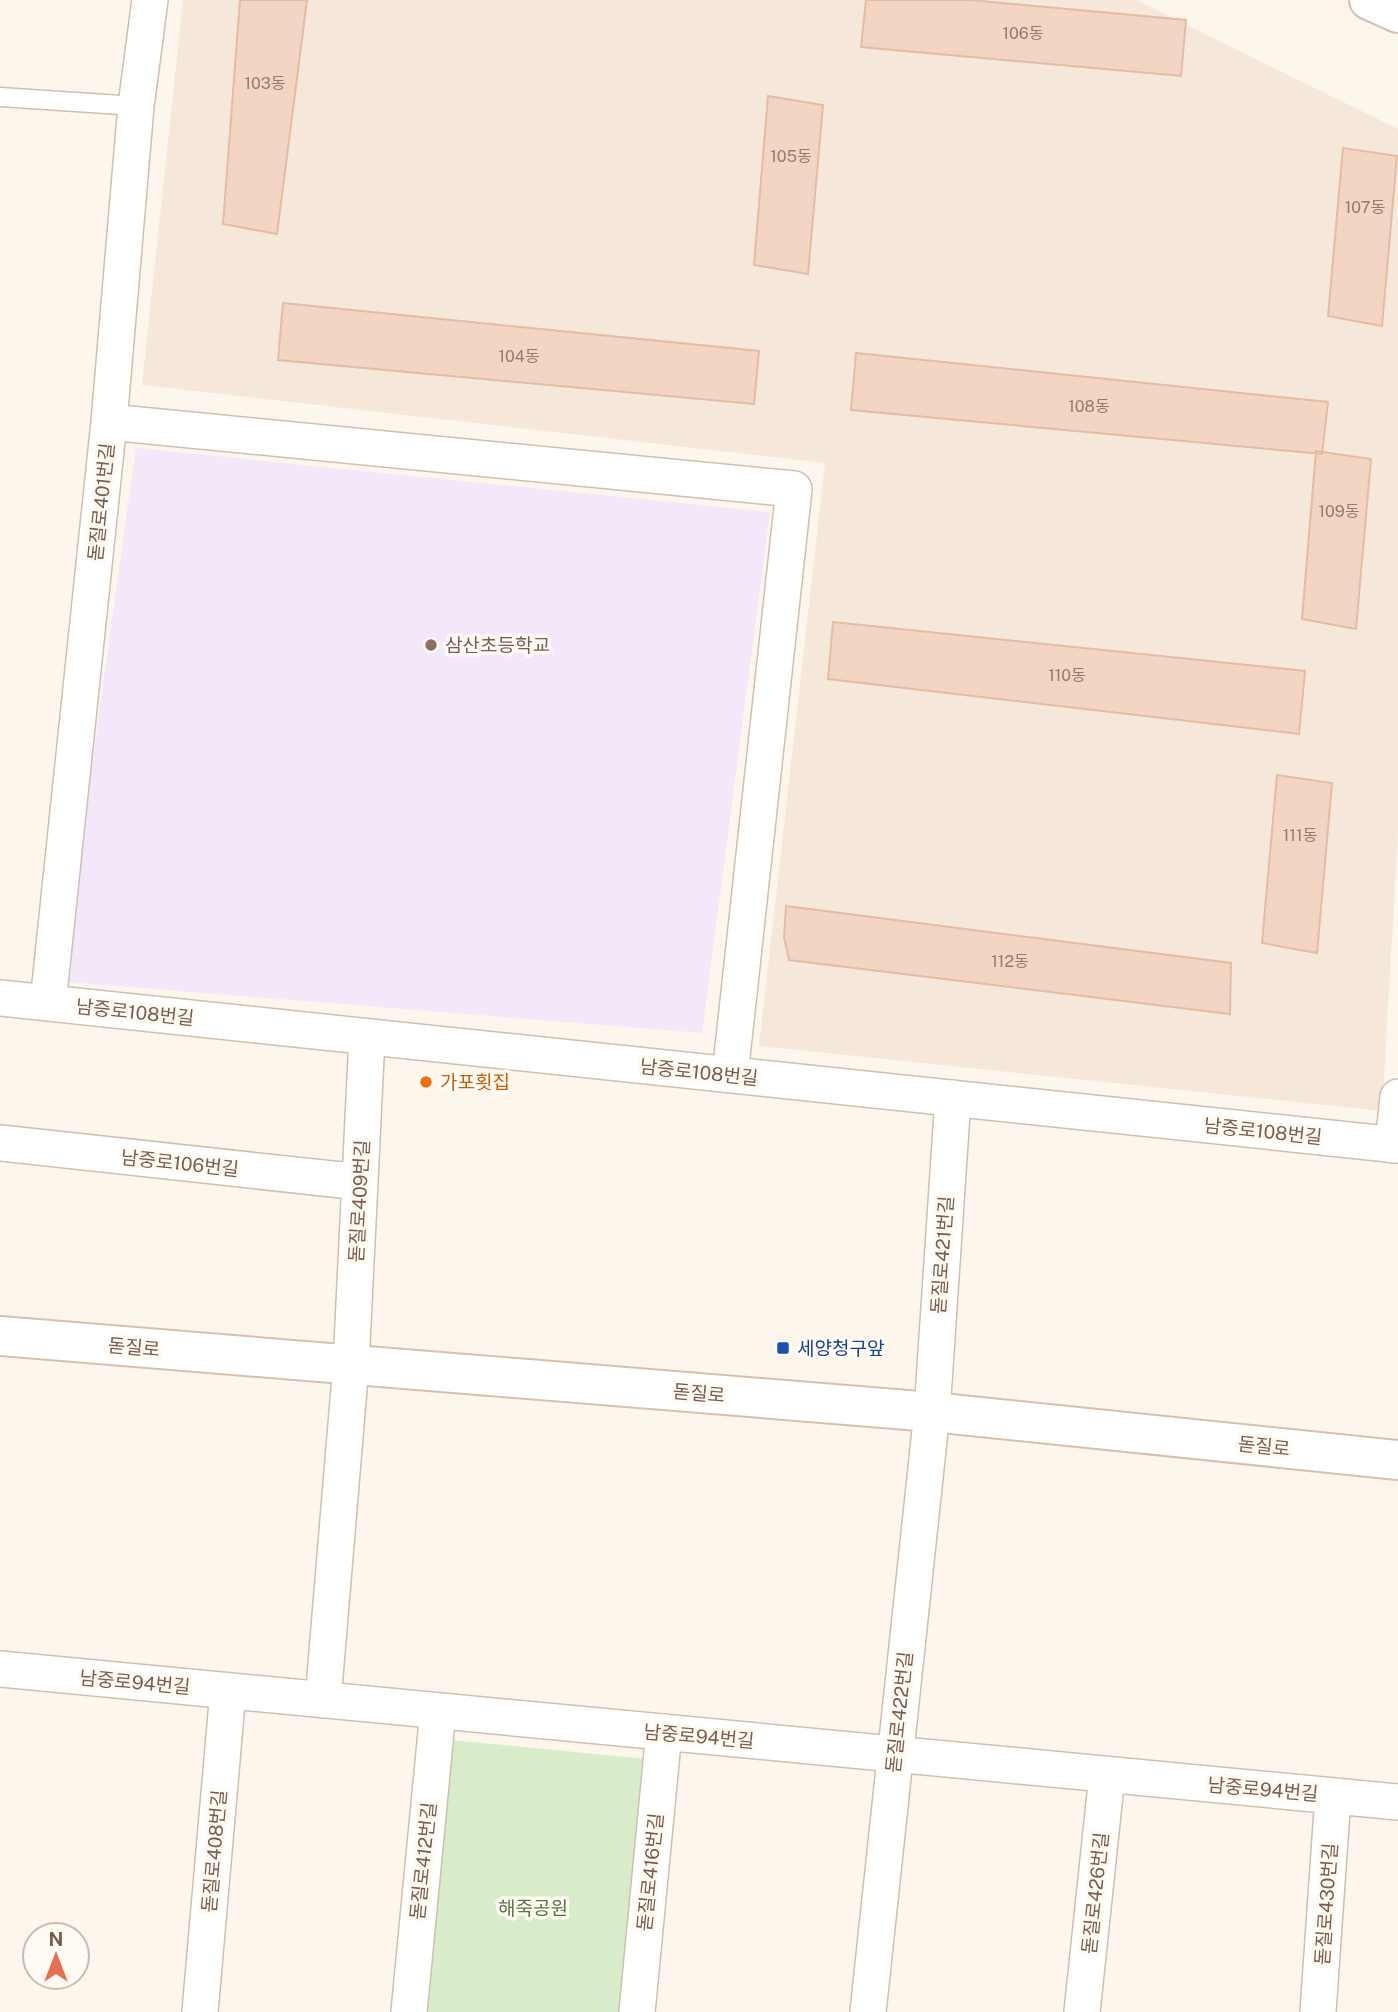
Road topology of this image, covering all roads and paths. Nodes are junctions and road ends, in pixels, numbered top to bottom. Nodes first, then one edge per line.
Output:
1 (150, 0) edge
2 (1370, 0) edge
3 (1389, 0) edge
4 (1398, 3) edge
5 (1398, 13) edge
6 (0, 97) edge
7 (136, 106) junction
8 (109, 422) junction
9 (0, 998) edge
10 (48, 1003) junction
11 (367, 1037) junction
12 (730, 1075) junction
13 (1398, 1097) edge
14 (953, 1098) junction
15 (0, 1143) edge
16 (1395, 1145) edge
17 (360, 1182) junction
18 (0, 1336) edge
19 (351, 1365) junction
20 (932, 1412) junction
21 (1398, 1460) edge
22 (0, 1669) edge
23 (228, 1691) junction
24 (323, 1700) junction
25 (438, 1711) junction
26 (664, 1732) junction
27 (895, 1754) junction
28 (1107, 1774) junction
29 (1334, 1796) junction
30 (1398, 1802) edge
31 (200, 2012) edge
32 (409, 2012) edge
33 (636, 2012) edge
34 (869, 2012) edge
35 (1082, 2012) edge
36 (1318, 2012) edge

1 - 7 street, 돋질로401번길
2 - 5 main road
3 - 4 main road
6 - 7 lane
7 - 8 street, 돋질로401번길
8 - 10 street, 돋질로401번길
8 - 12 street
9 - 10 street, 남중로108번길
10 - 11 street, 남중로108번길
11 - 12 street, 남중로108번길
11 - 17 street, 돋질로409번길
12 - 14 street, 남중로108번길
13 - 16 street
14 - 16 street, 남중로108번길
14 - 20 street, 돋질로421번길
15 - 17 street, 남중로106번길
17 - 19 street, 돋질로409번길
18 - 19 main road, 돋질로
19 - 20 main road, 돋질로
19 - 24 street, 돋질로409번길
20 - 21 main road, 돋질로
20 - 27 street, 돋질로422번길
22 - 23 street, 남중로94번길
23 - 24 street, 남중로94번길
23 - 31 street, 돋질로408번길
24 - 25 street, 남중로94번길
25 - 26 street, 남중로94번길
25 - 32 street, 돋질로412번길
26 - 27 street, 남중로94번길
26 - 33 street, 돋질로416번길
27 - 28 street, 남중로94번길
27 - 34 street, 돋질로422번길
28 - 29 street, 남중로94번길
28 - 35 street, 돋질로426번길
29 - 30 street, 남중로94번길
29 - 36 street, 돋질로430번길

